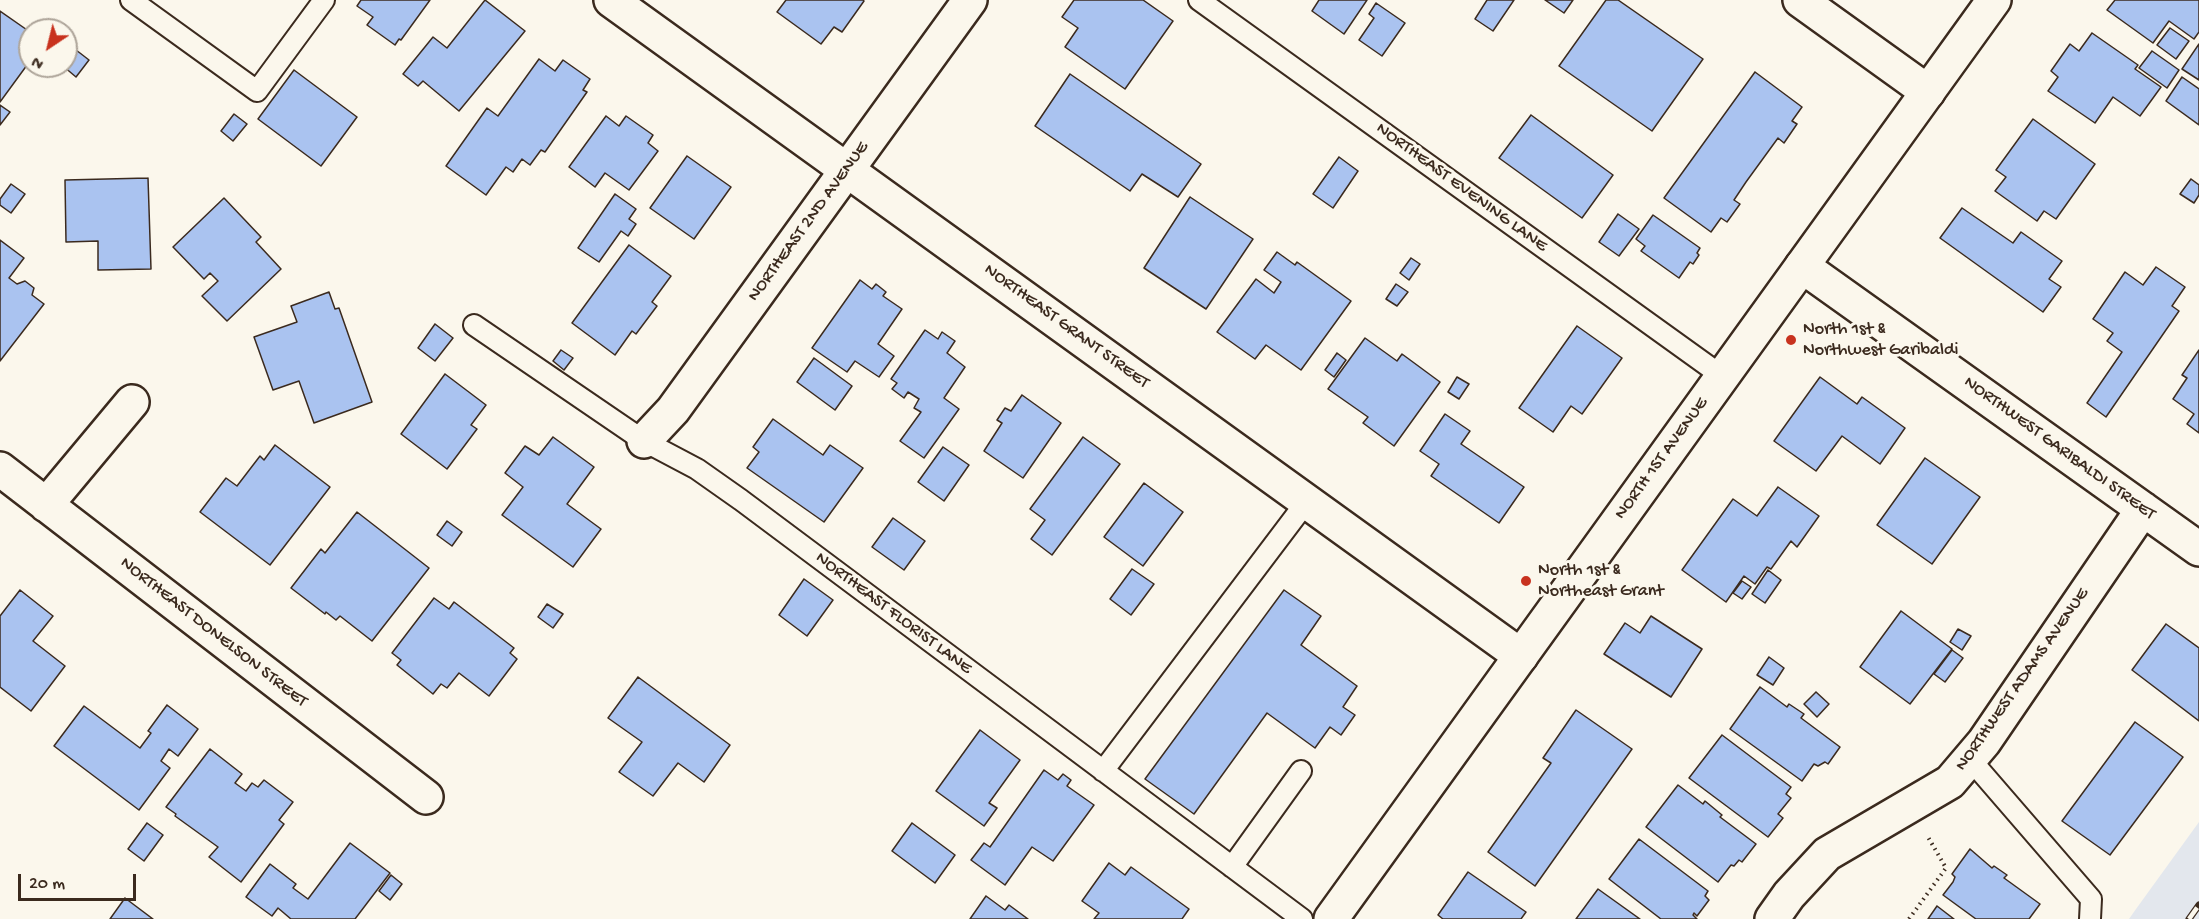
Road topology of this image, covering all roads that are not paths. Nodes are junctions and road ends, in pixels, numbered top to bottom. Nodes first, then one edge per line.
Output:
1 (131, 0) edge
2 (324, 0) edge
3 (611, 0) edge
4 (970, 0) edge
5 (1200, 0) edge
6 (1800, 0) edge
7 (1994, 0) edge
8 (1928, 92) junction
9 (848, 170) junction
10 (1802, 266) junction
11 (474, 325) dead end
12 (1722, 376) junction
13 (132, 402) dead end
14 (644, 441) junction
15 (0, 469) edge
16 (1307, 501) junction
17 (46, 505) junction
18 (2143, 509) junction
19 (2199, 549) edge
20 (1521, 656) junction
21 (1970, 759) junction
22 (1103, 771) junction
23 (1301, 771) dead end
24 (426, 797) dead end
25 (1232, 867) junction
26 (1302, 919) edge
27 (1331, 919) edge
28 (1772, 919) edge
29 (2090, 919) edge

1 - 2 lane
3 - 9 street, NORTHEAST GRANT STREET
4 - 9 street, NORTHEAST 2ND AVENUE
5 - 12 lane, NORTHEAST EVENING LANE
6 - 8 street
7 - 8 street, NORTH 1ST AVENUE
8 - 10 street, NORTH 1ST AVENUE
9 - 14 street, NORTHEAST 2ND AVENUE
9 - 16 street, NORTHEAST GRANT STREET
10 - 12 street, NORTH 1ST AVENUE
10 - 18 street, NORTHWEST GARIBALDI STREET
11 - 14 lane, NORTHEAST FLORIST LANE
12 - 20 street, NORTH 1ST AVENUE
13 - 17 street
14 - 22 lane, NORTHEAST FLORIST LANE
15 - 17 street, NORTHEAST DONELSON STREET
16 - 20 street, NORTHEAST GRANT STREET
16 - 22 lane
17 - 24 street, NORTHEAST DONELSON STREET
18 - 19 street, NORTHWEST GARIBALDI STREET
18 - 21 street, NORTHWEST ADAMS AVENUE
20 - 27 street, NORTH 1ST AVENUE
21 - 28 street, NORTHWEST ADAMS AVENUE
21 - 29 lane
22 - 25 lane, NORTHEAST FLORIST LANE
23 - 25 lane
25 - 26 lane, NORTHEAST FLORIST LANE

